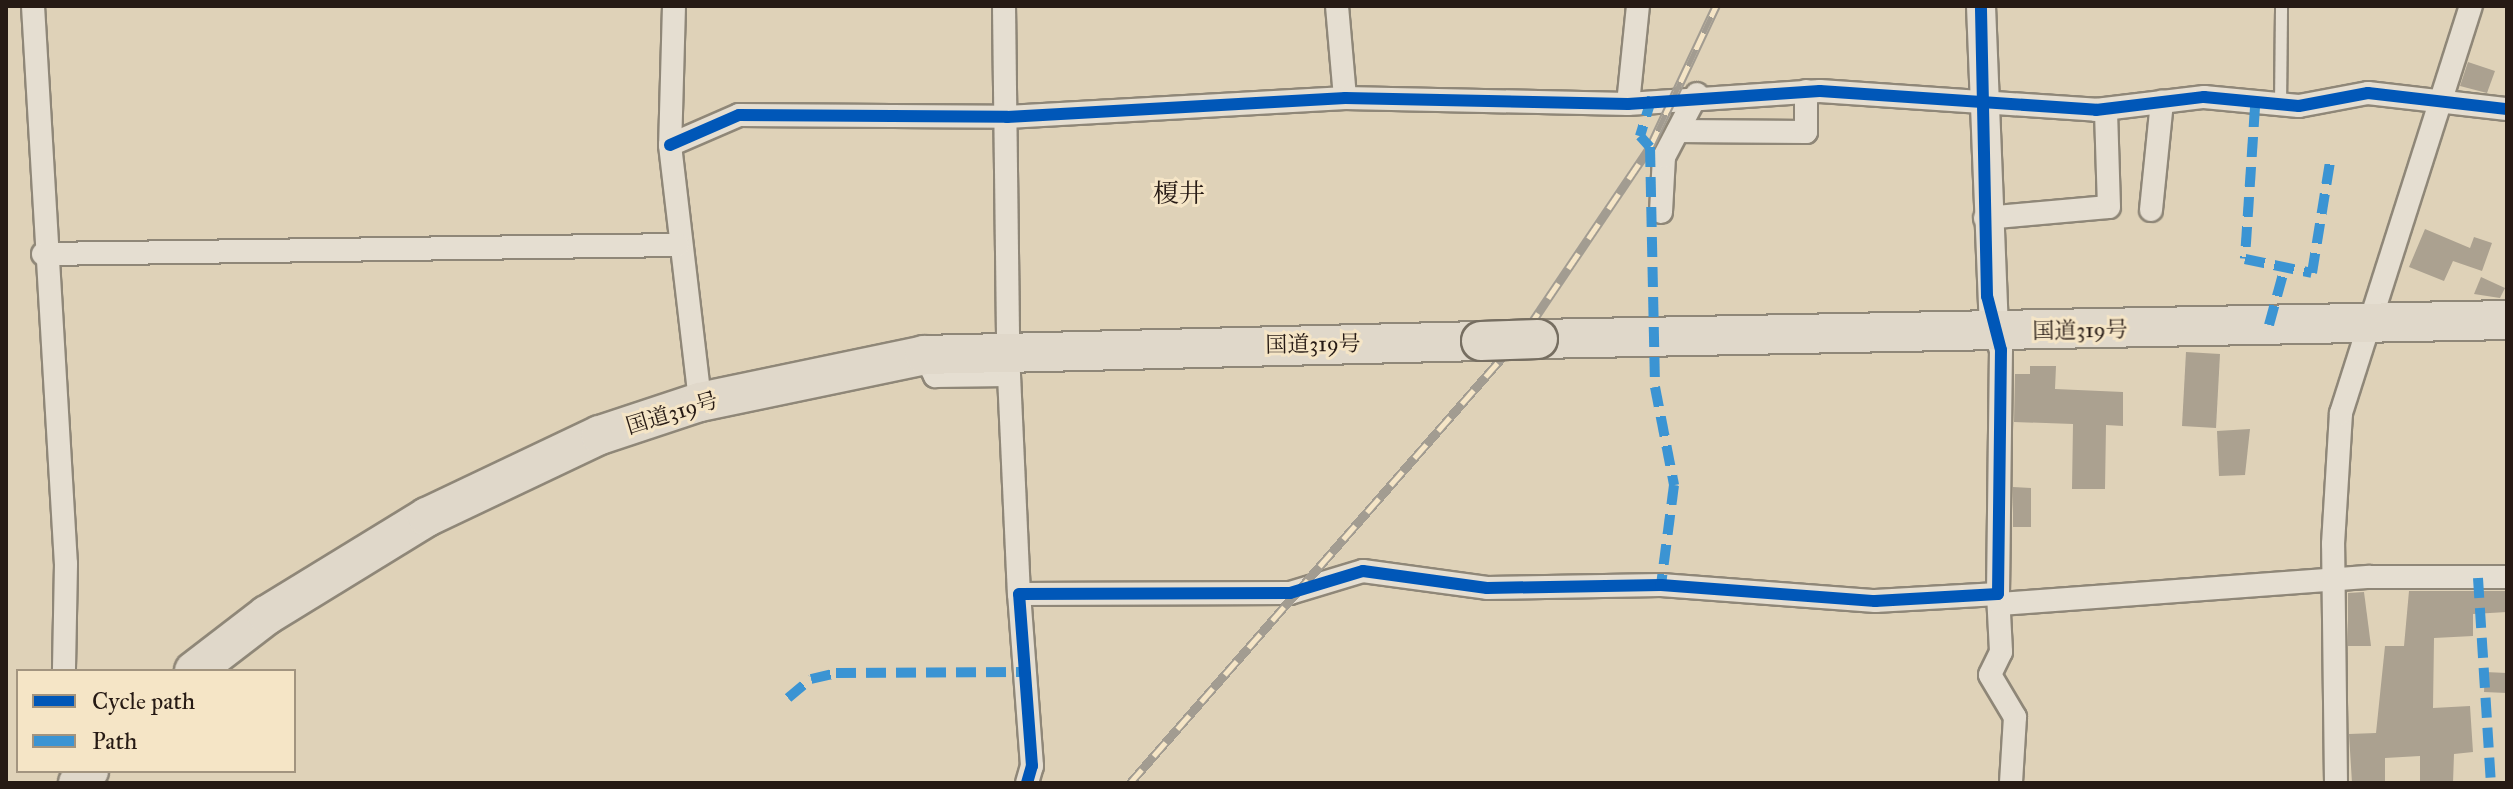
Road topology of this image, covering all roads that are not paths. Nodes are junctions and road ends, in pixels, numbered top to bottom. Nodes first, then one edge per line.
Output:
1 (33, 6) edge
2 (674, 6) edge
3 (1004, 6) edge
4 (1337, 6) edge
5 (1638, 6) edge
6 (1981, 6) edge
7 (2281, 6) edge
8 (2471, 6) edge
9 (1806, 91) junction
10 (1697, 94) junction
11 (1345, 98) junction
12 (2162, 102) junction
13 (1628, 104) junction
14 (1983, 106) junction
15 (2280, 107) junction
16 (2444, 107) junction
17 (2106, 109) junction
18 (2507, 109) edge
19 (1007, 117) junction
20 (1678, 131) junction
21 (670, 145) junction
22 (2151, 210) dead end
23 (1661, 212) dead end
24 (1985, 218) junction
25 (678, 245) junction
26 (43, 254) junction
27 (2507, 320) edge
28 (2371, 324) junction
29 (1994, 332) junction
30 (1008, 337) dead end
31 (924, 355) junction
32 (700, 402) junction
33 (2507, 577) edge
34 (2336, 581) junction
35 (1019, 594) junction
36 (1999, 599) junction
37 (64, 669) edge
38 (197, 669) edge
39 (1027, 783) edge
40 (2011, 783) edge
41 (2336, 783) edge

1 - 26 street
2 - 21 street
3 - 19 street
4 - 11 street
5 - 13 street
6 - 14 street
7 - 15 lane
8 - 16 street
9 - 10 street
9 - 14 street
9 - 20 street
10 - 13 street
10 - 20 street
11 - 13 street
11 - 19 street
12 - 15 street
12 - 17 street
12 - 22 street
14 - 17 street
14 - 24 street
15 - 16 street
16 - 18 street
16 - 28 street
17 - 24 street
19 - 21 street
19 - 30 street
20 - 23 street
21 - 25 street
24 - 29 street
25 - 26 street
25 - 32 street
26 - 37 street
27 - 28 highway, 国道319号
28 - 29 highway, 国道319号
28 - 34 street
29 - 31 highway, 国道319号, bridge
29 - 36 street
31 - 32 highway, 国道319号
31 - 35 street
32 - 38 highway, 国道319号
33 - 34 street
34 - 36 street
34 - 41 street
35 - 36 street
35 - 39 street
36 - 40 street

